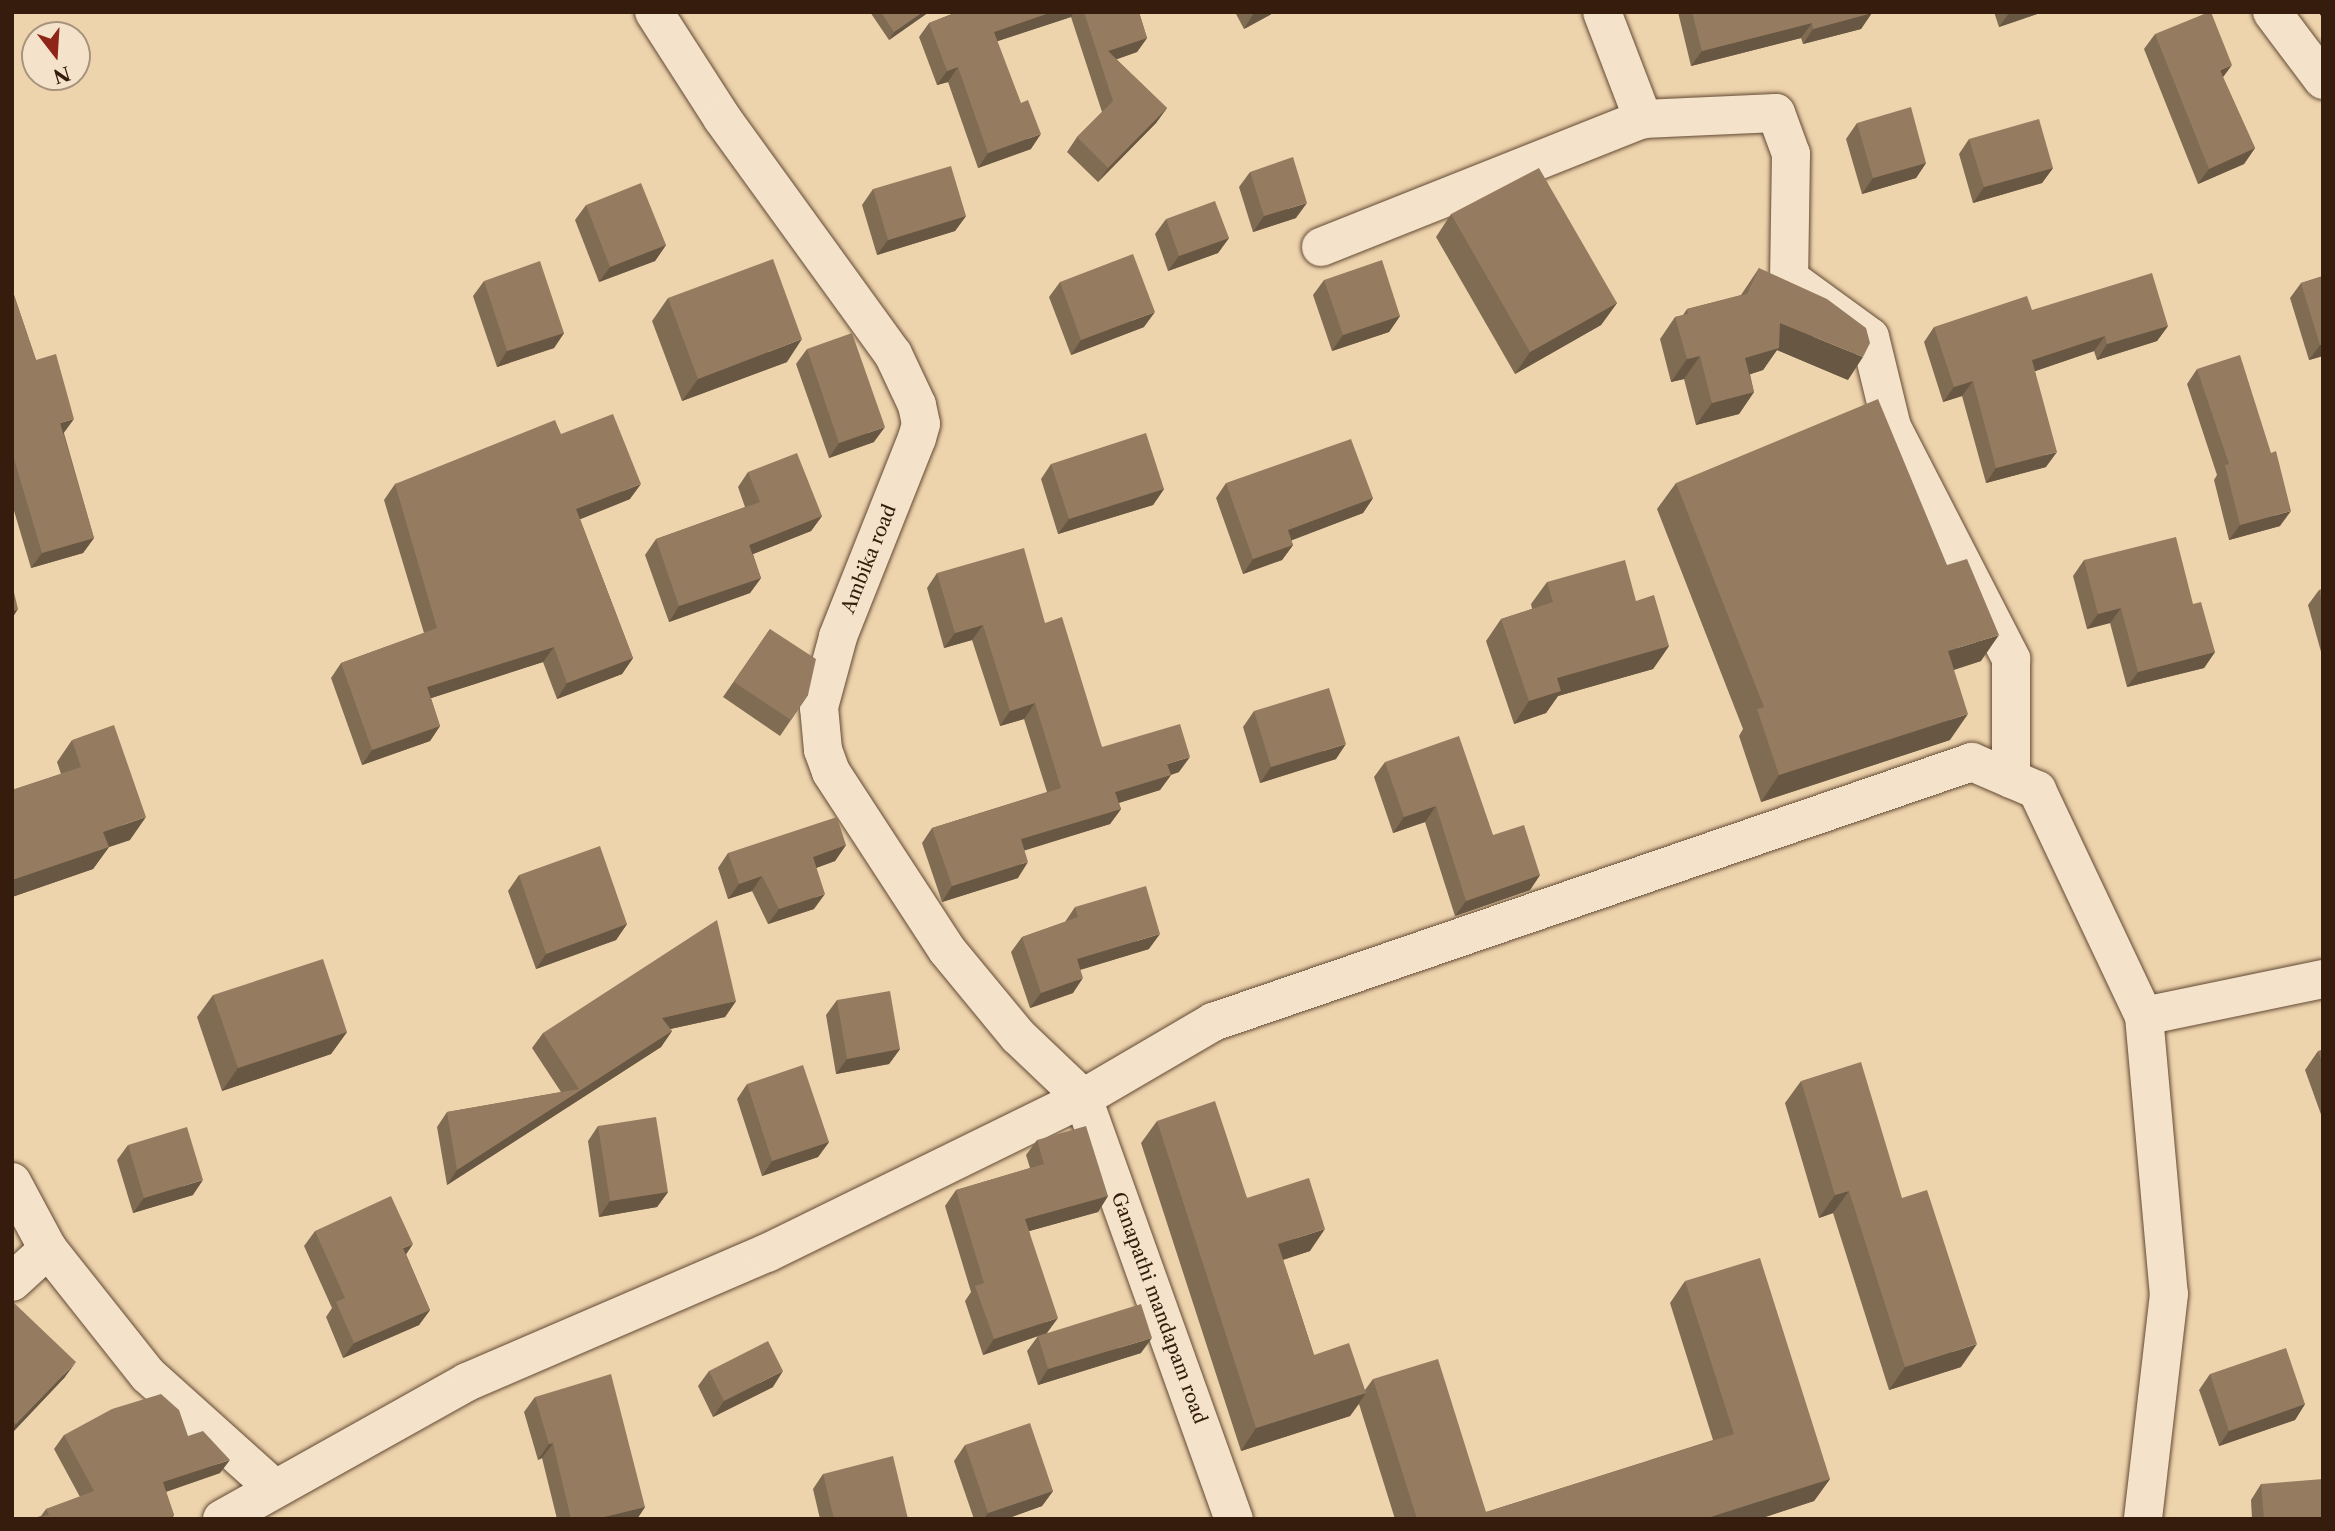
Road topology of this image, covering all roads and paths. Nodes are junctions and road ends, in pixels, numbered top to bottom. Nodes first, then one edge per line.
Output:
1 (654, 12) edge
2 (1602, 12) edge
3 (2272, 12) edge
4 (2323, 80) edge
5 (1643, 119) junction
6 (1321, 247) dead end
7 (2011, 779) junction
8 (2323, 979) edge
9 (2144, 1016) junction
10 (1083, 1098) junction
11 (12, 1182) edge
12 (48, 1249) junction
13 (12, 1282) edge
14 (274, 1488) junction
15 (222, 1519) edge
16 (1234, 1519) edge
17 (2143, 1519) edge

1 - 10 street, Ambika road
2 - 5 street
3 - 4 street
5 - 6 street
5 - 7 street
7 - 9 street
7 - 10 street
8 - 9 street
9 - 17 street
10 - 14 street
10 - 16 street, Ganapathi mandapam road
11 - 12 street
12 - 13 street
12 - 14 street
14 - 15 street

